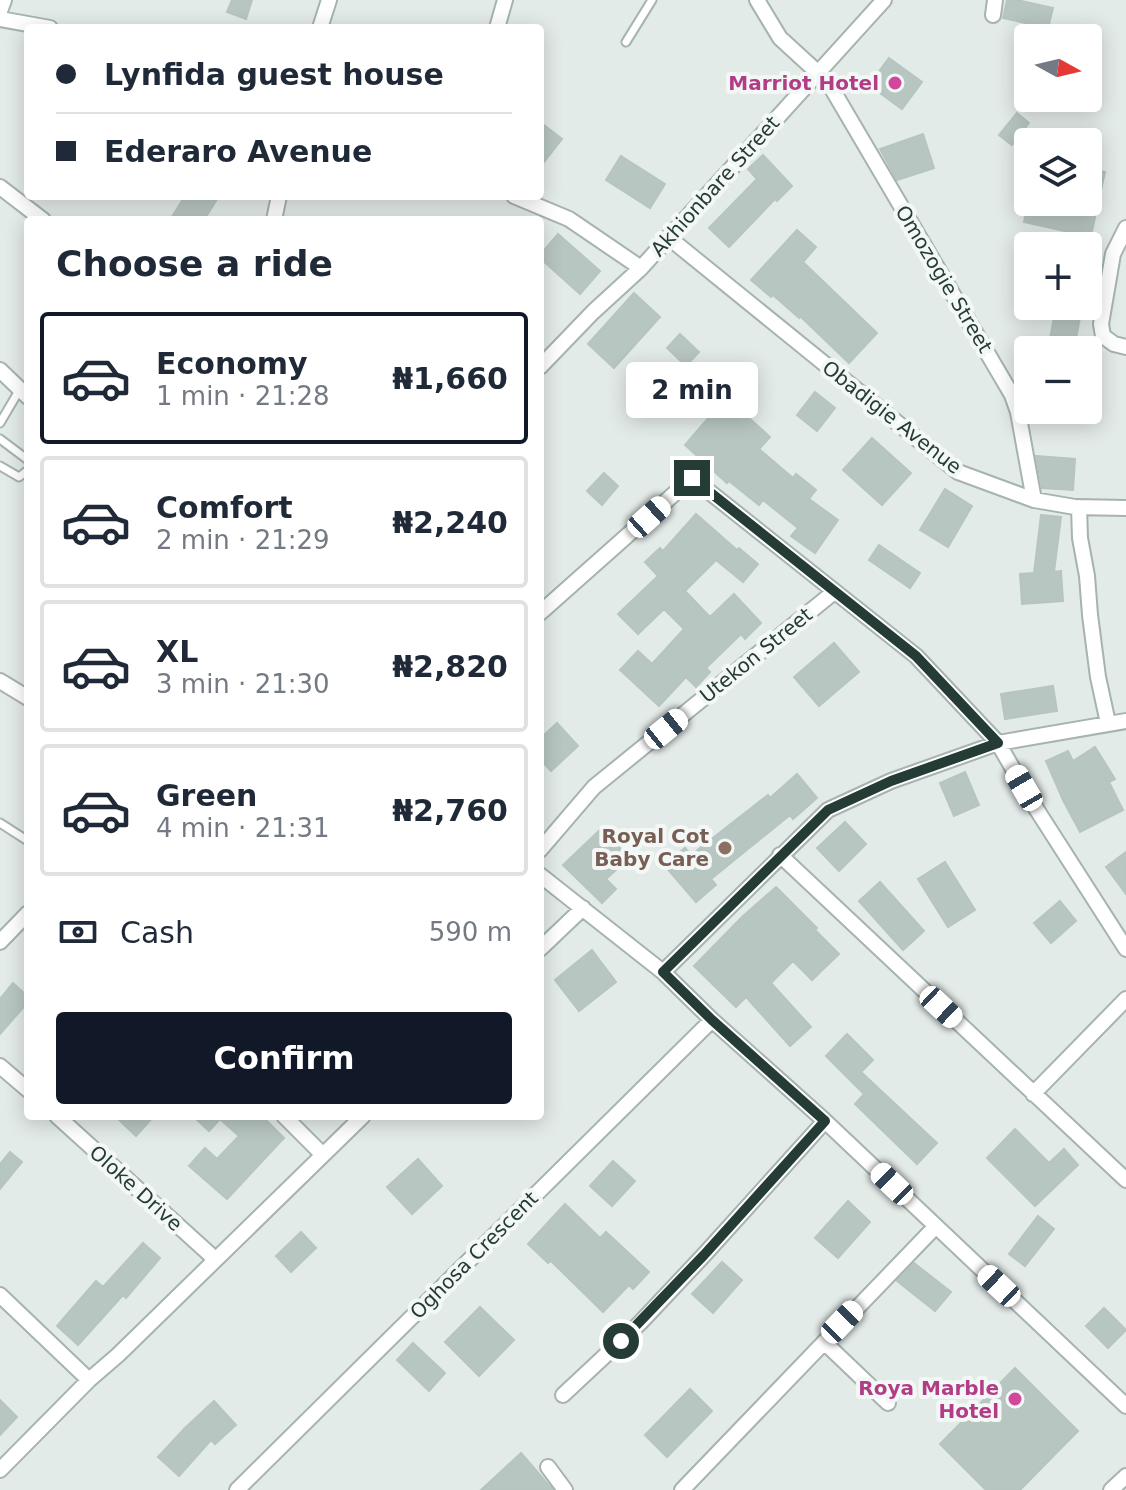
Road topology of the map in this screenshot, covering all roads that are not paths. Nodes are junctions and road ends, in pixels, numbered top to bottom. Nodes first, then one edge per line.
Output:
1 (4, 0) edge
2 (329, 0) edge
3 (505, 0) edge
4 (652, 0) edge
5 (757, 0) edge
6 (884, 0) edge
7 (0, 11) edge
8 (0, 19) edge
9 (28, 24) edge
10 (321, 24) edge
11 (498, 24) edge
12 (626, 42) dead end
13 (818, 72) junction
14 (0, 187) edge
15 (524, 200) edge
16 (38, 216) edge
17 (1126, 228) edge
18 (668, 237) junction
19 (641, 268) junction
20 (1126, 347) edge
21 (544, 363) edge
22 (0, 370) edge
23 (24, 393) edge
24 (0, 423) edge
25 (0, 439) edge
26 (24, 457) edge
27 (0, 466) edge
28 (24, 473) edge
29 (1034, 500) junction
30 (1079, 507) junction
31 (1126, 508) edge
32 (834, 592) junction
33 (544, 609) edge
34 (0, 681) edge
35 (24, 696) edge
36 (1126, 721) edge
37 (1108, 723) junction
38 (998, 743) junction
39 (0, 823) edge
40 (24, 838) edge
41 (544, 845) edge
42 (780, 855) junction
43 (544, 878) edge
44 (583, 908) junction
45 (24, 917) edge
46 (0, 942) edge
47 (544, 945) edge
48 (1126, 949) edge
49 (663, 972) junction
50 (1126, 999) edge
51 (712, 1020) junction
52 (0, 1066) edge
53 (24, 1087) edge
54 (1033, 1094) junction
55 (61, 1120) edge
56 (288, 1120) edge
57 (359, 1120) edge
58 (825, 1121) junction
59 (322, 1154) junction
60 (1126, 1180) edge
61 (936, 1226) junction
62 (215, 1259) junction
63 (0, 1295) edge
64 (824, 1342) junction
65 (89, 1380) junction
66 (563, 1395) dead end
67 (888, 1403) dead end
68 (1126, 1406) edge
69 (548, 1467) dead end
70 (0, 1470) edge
71 (1126, 1476) edge
72 (237, 1490) edge
73 (565, 1490) edge
74 (682, 1490) edge
75 (1111, 1490) edge

1 - 7 street
2 - 10 street
3 - 11 street
4 - 12 lane
5 - 13 street, Omozogie Street
6 - 13 street, Akhionbare Street
8 - 9 street
13 - 18 street, Akhionbare Street
13 - 29 street, Omozogie Street
14 - 16 street
15 - 19 street
17 - 20 street
18 - 19 street, Akhionbare Street
18 - 29 street, Obadigie Avenue
19 - 21 street, Akhionbare Street
22 - 23 street
23 - 24 lane
25 - 26 lane
27 - 28 lane
29 - 30 street, Obadigie Avenue
30 - 31 street, Obadigie Avenue
30 - 37 street
32 - 33 street
32 - 38 street
32 - 41 street, Utekon Street
34 - 35 street
36 - 37 street
37 - 38 street
38 - 42 street
38 - 48 street
39 - 40 lane
42 - 49 street
42 - 54 street
43 - 44 street
44 - 47 street
44 - 49 street
45 - 46 street
49 - 51 street
50 - 54 street
51 - 58 street
51 - 72 street, Oghosa Crescent
52 - 53 street
54 - 60 street
55 - 62 street, Oloke Drive
56 - 59 street
57 - 59 street
58 - 61 street
58 - 66 street
59 - 62 street
61 - 64 street
61 - 68 street
62 - 65 street
63 - 65 street
64 - 67 street
64 - 74 street
65 - 70 street
69 - 73 street
71 - 75 street

